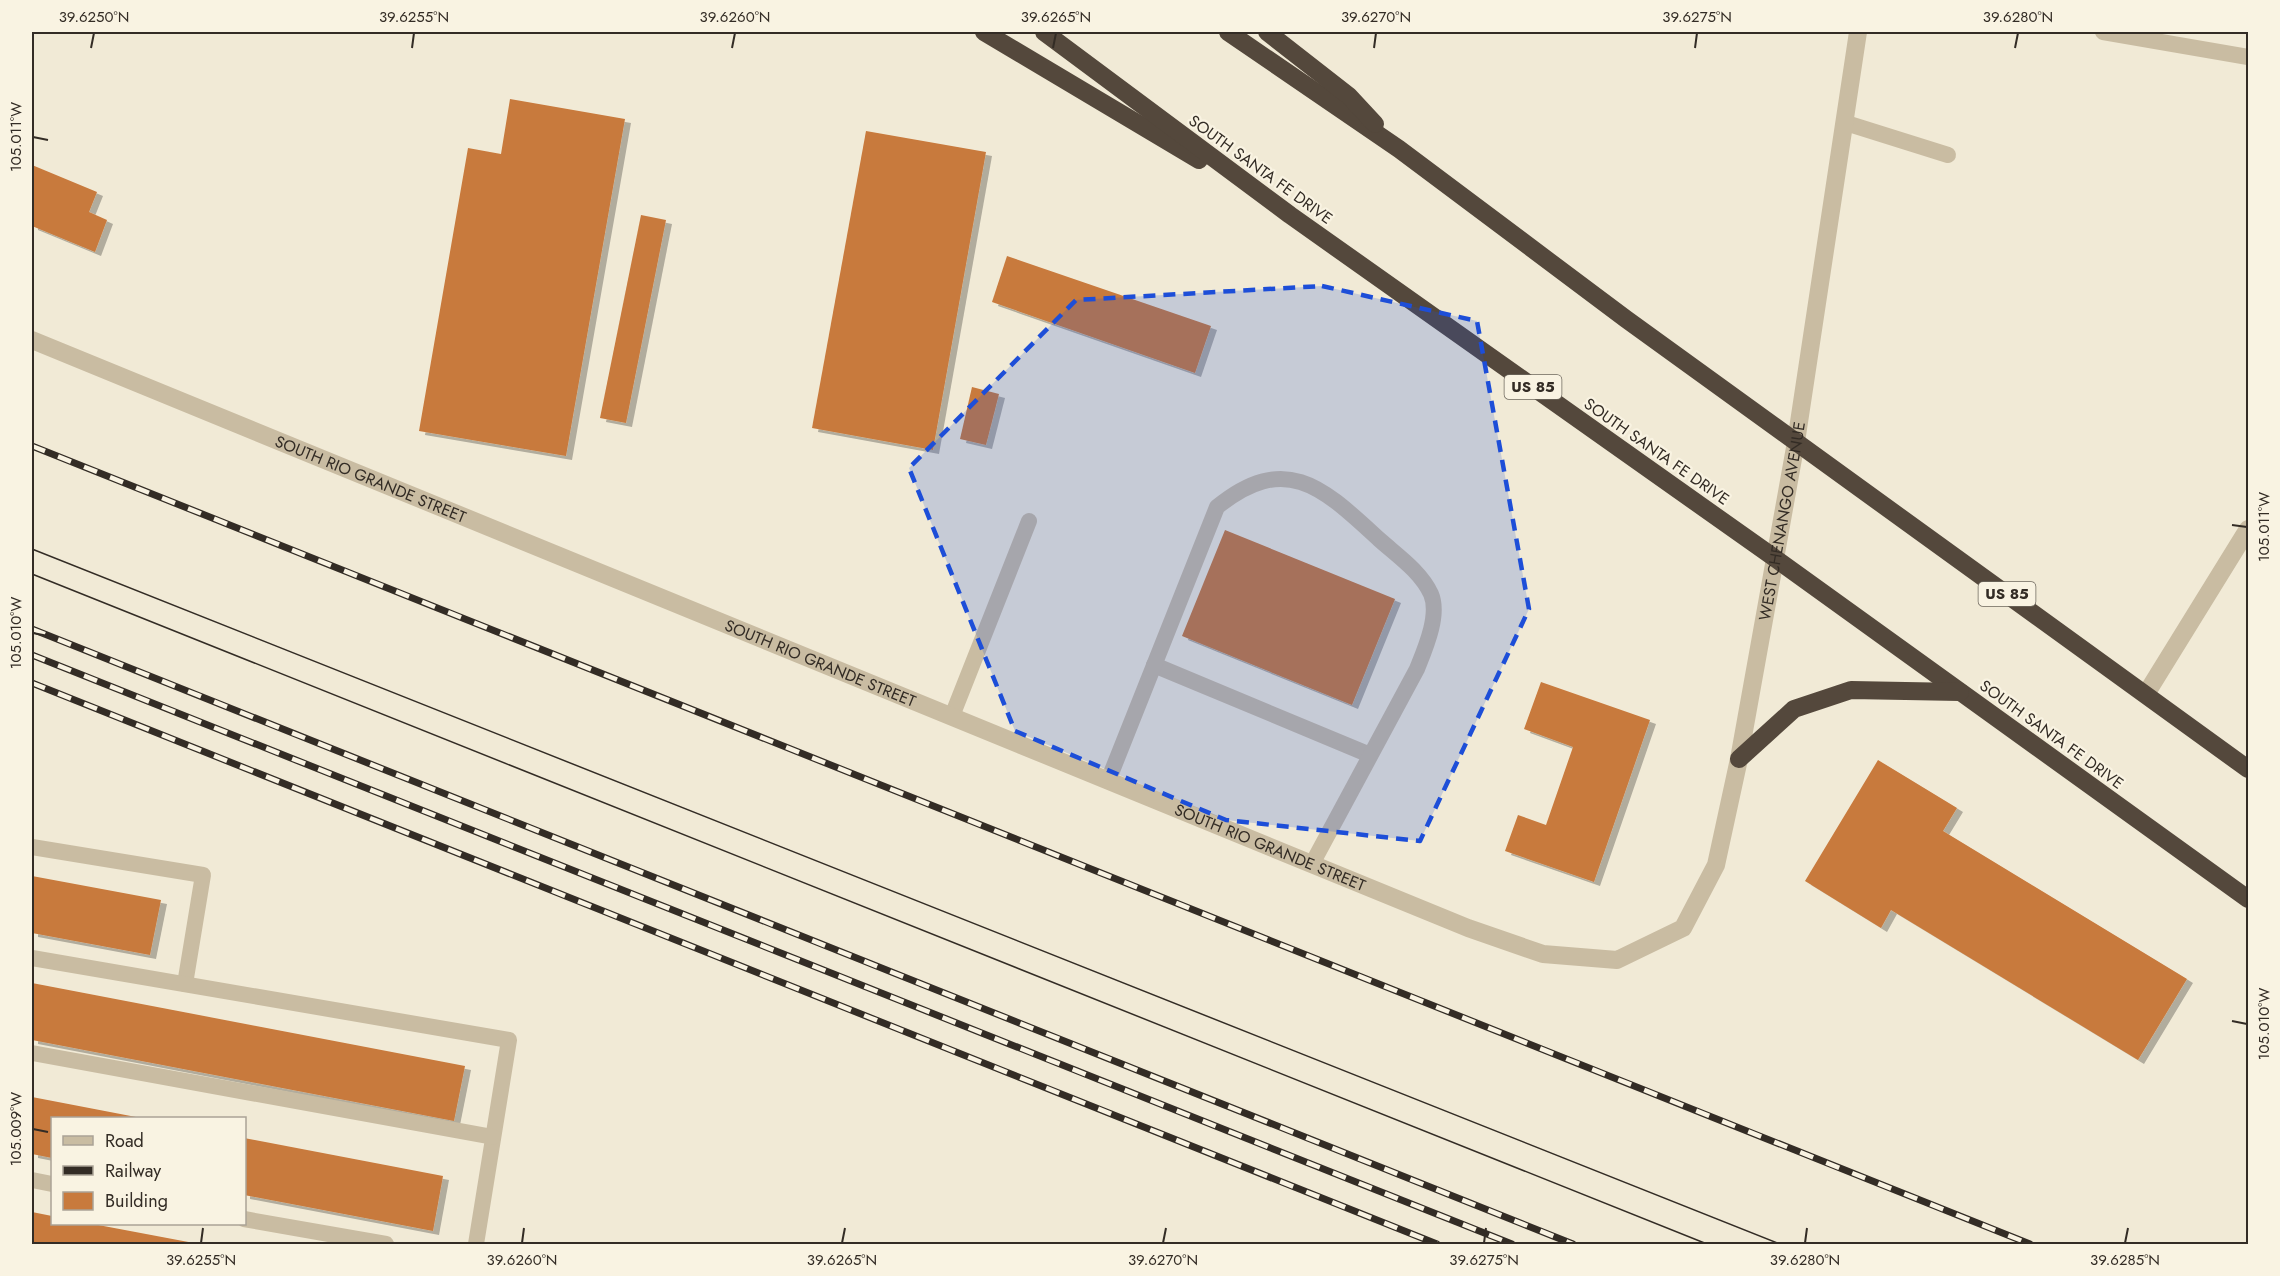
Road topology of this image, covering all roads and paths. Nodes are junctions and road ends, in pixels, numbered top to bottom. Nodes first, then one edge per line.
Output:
1 (984, 32) edge
2 (1044, 32) edge
3 (1228, 32) edge
4 (1267, 32) edge
5 (1858, 32) edge
6 (2103, 32) edge
7 (2248, 57) edge
8 (1846, 123) junction
9 (1399, 149) junction
10 (1948, 155) dead end
11 (1290, 215) junction
12 (32, 340) edge
13 (1796, 442) junction
14 (1029, 521) dead end
15 (2248, 529) edge
16 (1776, 559) junction
17 (1154, 665) junction
18 (1960, 692) junction
19 (2146, 694) junction
20 (952, 716) junction
21 (1370, 755) junction
22 (1739, 759) junction
23 (2248, 769) edge
24 (1108, 781) junction
25 (32, 847) edge
26 (1312, 864) junction
27 (2248, 899) edge
28 (32, 958) edge
29 (1617, 960) joint
30 (185, 984) junction
31 (32, 1053) edge
32 (493, 1137) junction
33 (32, 1180) edge
34 (51, 1184) edge
35 (246, 1219) edge
36 (386, 1245) edge
37 (476, 1245) edge

1 - 11 highway
2 - 11 highway, SOUTH SANTA FE DRIVE / US 85
3 - 9 highway, US 85
4 - 9 highway
5 - 8 street, WEST CHENANGO AVENUE
6 - 7 lane
8 - 10 lane
8 - 13 street, WEST CHENANGO AVENUE
9 - 13 highway, US 85
11 - 16 highway, SOUTH SANTA FE DRIVE / US 85
12 - 20 street, SOUTH RIO GRANDE STREET
13 - 16 street, WEST CHENANGO AVENUE
13 - 19 highway, US 85
14 - 20 lane
15 - 19 street
16 - 18 highway, SOUTH SANTA FE DRIVE / US 85
16 - 22 street, WEST CHENANGO AVENUE
17 - 21 lane
17 - 21 lane
17 - 24 lane
18 - 22 highway
18 - 27 highway, SOUTH SANTA FE DRIVE / US 85
19 - 23 highway, US 85
20 - 24 street, SOUTH RIO GRANDE STREET
21 - 26 lane
22 - 29 street, WEST CHENANGO AVENUE
24 - 26 street, SOUTH RIO GRANDE STREET
25 - 30 lane
26 - 29 street, SOUTH RIO GRANDE STREET
28 - 30 lane
30 - 32 lane
31 - 32 lane
32 - 37 lane
33 - 34 lane
35 - 36 lane

